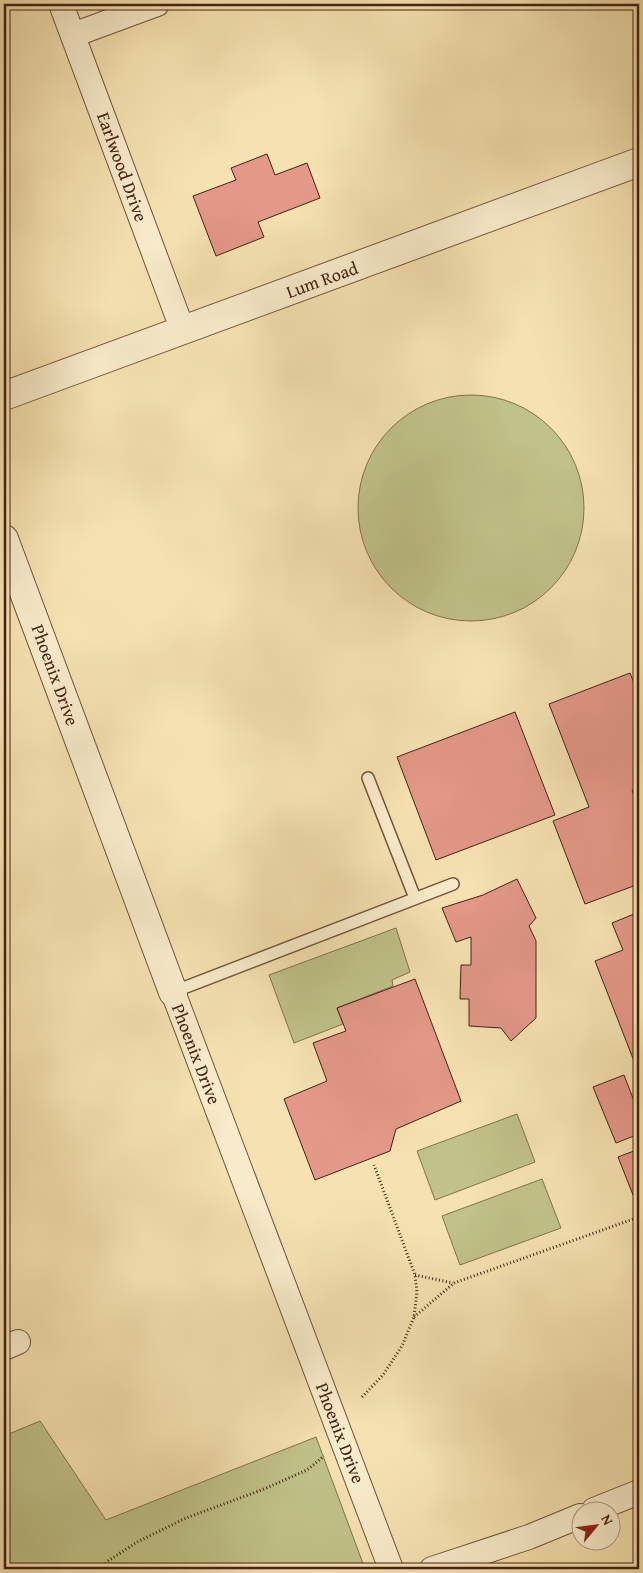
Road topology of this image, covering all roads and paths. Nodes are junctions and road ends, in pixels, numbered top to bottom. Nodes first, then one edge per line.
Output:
1 (61, 4) edge
2 (157, 4) edge
3 (73, 35) junction
4 (639, 162) edge
5 (183, 331) junction
6 (5, 393) edge
7 (4, 539) edge
8 (368, 778) dead end
9 (453, 884) dead end
10 (415, 898) junction
11 (173, 992) junction
12 (374, 1164) dead end
13 (639, 1217) edge
14 (415, 1275) junction
15 (454, 1283) junction
16 (414, 1317) junction
17 (362, 1397) dead end
18 (343, 1442) junction
19 (639, 1492) edge
20 (619, 1500) edge
21 (570, 1520) edge
22 (102, 1569) edge
23 (391, 1569) edge
24 (432, 1569) edge

1 - 3 street, Earlwood Drive
2 - 3 street
3 - 5 street, Earlwood Drive
4 - 5 street, Lum Road
5 - 6 street, Lum Road
7 - 11 street, Phoenix Drive
8 - 10 lane
9 - 10 lane
10 - 11 lane
11 - 18 street, Phoenix Drive
12 - 14 path
13 - 15 path
14 - 15 path
14 - 16 path
15 - 16 path
16 - 17 path
18 - 22 path
18 - 23 street, Phoenix Drive
19 - 20 street
21 - 24 street

